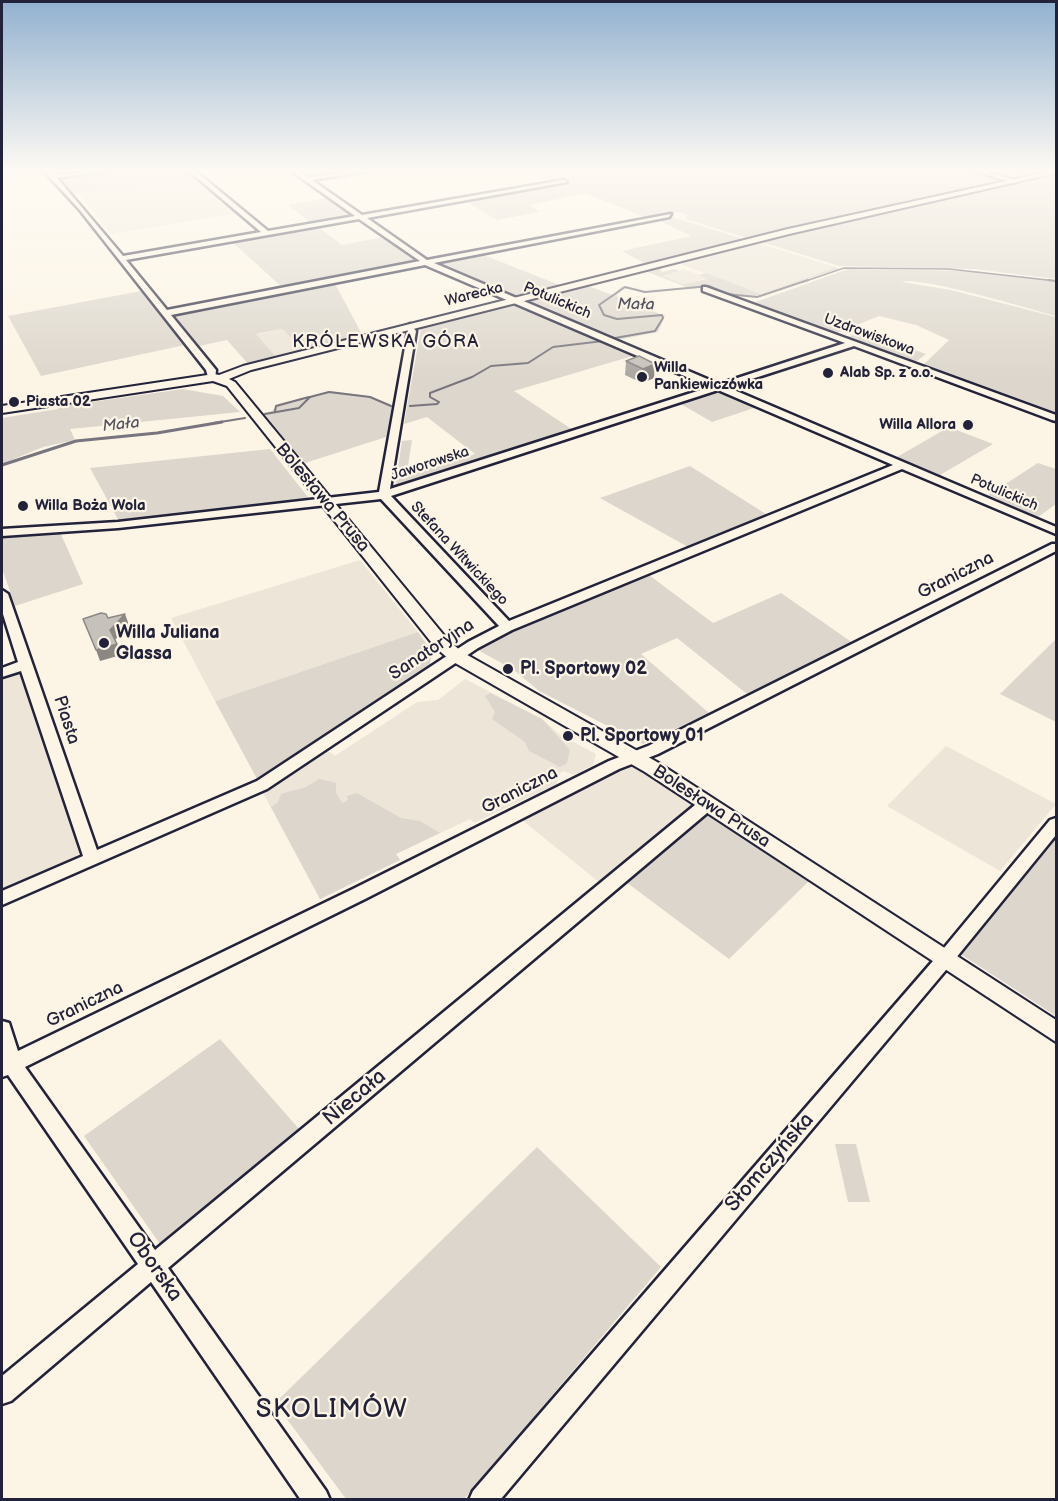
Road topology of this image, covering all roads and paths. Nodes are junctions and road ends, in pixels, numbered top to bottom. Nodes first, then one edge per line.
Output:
1 (106, 240) edge
2 (225, 240) edge
3 (395, 240) edge
4 (540, 240) edge
5 (756, 240) edge
6 (122, 258) junction
7 (427, 262) junction
8 (706, 289) dead end
9 (517, 300) junction
10 (166, 313) junction
11 (410, 327) junction
12 (852, 344) junction
13 (214, 381) junction
14 (718, 386) junction
15 (2, 410) edge
16 (1056, 418) edge
17 (900, 466) junction
18 (384, 495) junction
19 (326, 502) junction
20 (1056, 531) edge
21 (2, 532) edge
22 (1056, 548) edge
23 (2, 594) edge
24 (507, 627) junction
25 (456, 656) junction
26 (26, 664) junction
27 (2, 673) edge
28 (634, 757) junction
29 (707, 804) junction
30 (1056, 824) edge
31 (92, 859) junction
32 (2, 898) edge
33 (945, 959) junction
34 (2, 1029) edge
35 (1056, 1032) edge
36 (6, 1066) edge
37 (153, 1266) junction
38 (2, 1392) edge
39 (317, 1500) edge
40 (482, 1500) edge

1 - 6 street
2 - 6 street
3 - 7 street, Potulickich
4 - 7 street
5 - 9 street, Warecka
6 - 10 street
7 - 9 street, Potulickich
7 - 10 street
8 - 12 street, Uzdrowiskowa
9 - 11 street, Warecka
9 - 14 street, Potulickich
10 - 13 street
11 - 13 street, Warecka
11 - 18 street
12 - 14 street, Jaworowska
12 - 16 street, Uzdrowiskowa
13 - 15 street
13 - 19 street, Bolesława Prusa
14 - 17 street, Potulickich
14 - 18 street, Jaworowska
17 - 20 street, Potulickich
17 - 24 street, Sanatoryjna
18 - 19 street, Jaworowska
18 - 24 street, Stefana Witwickiego
19 - 21 street, Jaworowska
19 - 25 street, Bolesława Prusa
22 - 28 street, Graniczna
23 - 26 street, Piasta
24 - 25 street, Sanatoryjna
25 - 28 street, Bolesława Prusa
25 - 31 street, Sanatoryjna
26 - 27 street
26 - 31 street, Piasta
28 - 29 street, Bolesława Prusa
28 - 36 street, Graniczna
29 - 33 street, Bolesława Prusa
29 - 37 street, Niecała
30 - 33 street, Słomczyńska
31 - 32 street, Sanatoryjna
33 - 35 street, Bolesława Prusa
33 - 40 street, Słomczyńska
34 - 36 street, Oborska
36 - 37 street, Oborska
37 - 38 street, Niecała
37 - 39 street, Oborska

